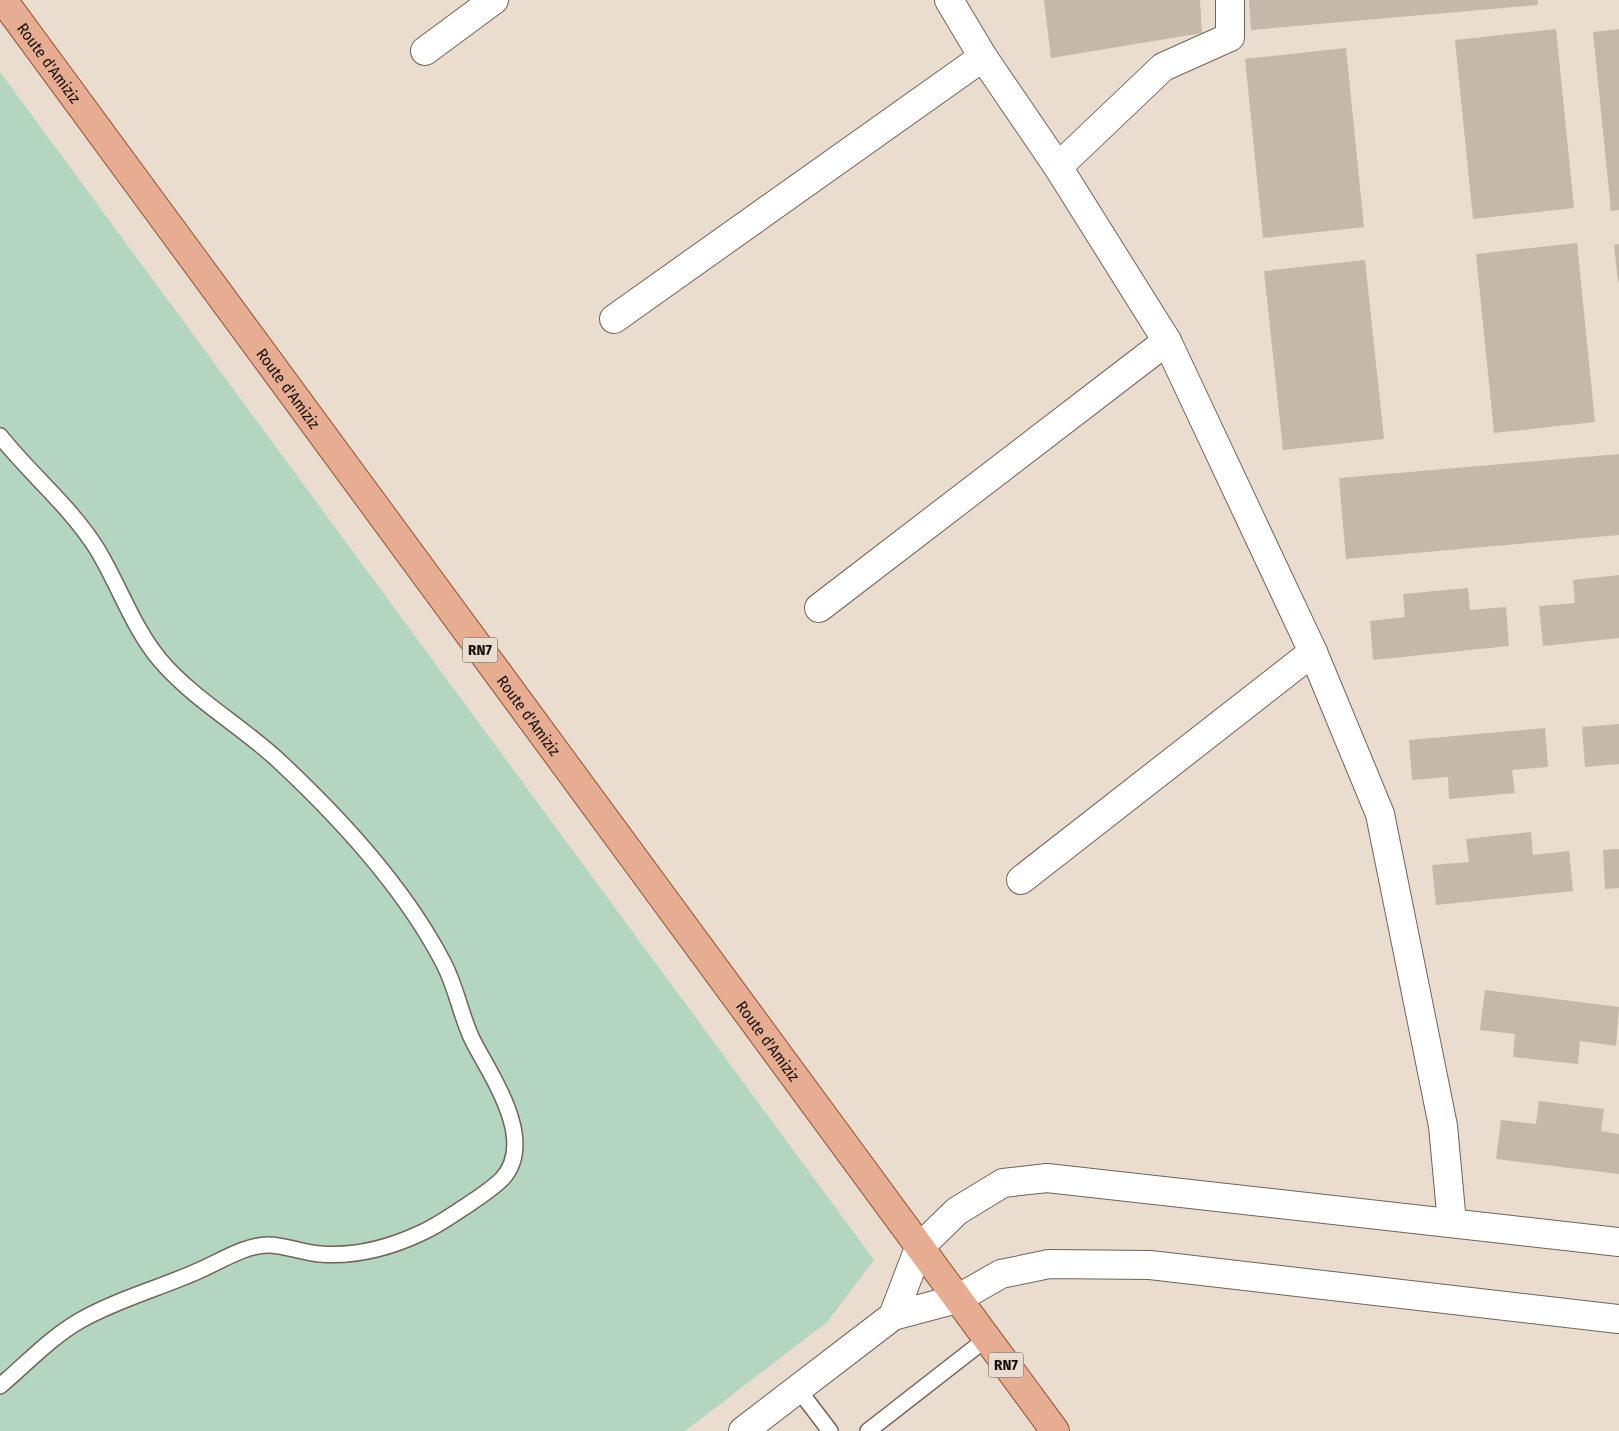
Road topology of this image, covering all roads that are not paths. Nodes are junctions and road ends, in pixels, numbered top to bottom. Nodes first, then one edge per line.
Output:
1 (3, 0) edge
2 (494, 0) edge
3 (949, 0) edge
4 (1230, 0) edge
5 (425, 51) dead end
6 (983, 58) junction
7 (1058, 167) junction
8 (614, 319) dead end
9 (1168, 342) junction
10 (0, 436) edge
11 (819, 608) dead end
12 (1313, 652) junction
13 (1021, 880) dead end
14 (1452, 1223) junction
15 (1619, 1242) edge
16 (918, 1248) junction
17 (957, 1299) junction
18 (894, 1316) junction
19 (1619, 1319) edge
20 (986, 1338) junction
21 (0, 1386) edge
22 (798, 1388) junction
23 (743, 1431) edge
24 (830, 1431) edge
25 (868, 1431) edge
26 (1055, 1431) edge

1 - 16 main road, Route d'Amiziz / RN7
2 - 5 street
3 - 6 street
4 - 7 street
6 - 7 street
6 - 8 street
7 - 9 street
9 - 11 street
9 - 12 street
10 - 21 lane
12 - 13 street
12 - 14 street
14 - 15 street
14 - 16 street
16 - 17 main road, Route d'Amiziz / RN7
16 - 18 street
17 - 18 street
17 - 19 street
17 - 20 main road, Route d'Amiziz / RN7
18 - 22 street
20 - 25 lane
20 - 26 main road, Route d'Amiziz / RN7
22 - 23 street
22 - 24 lane

